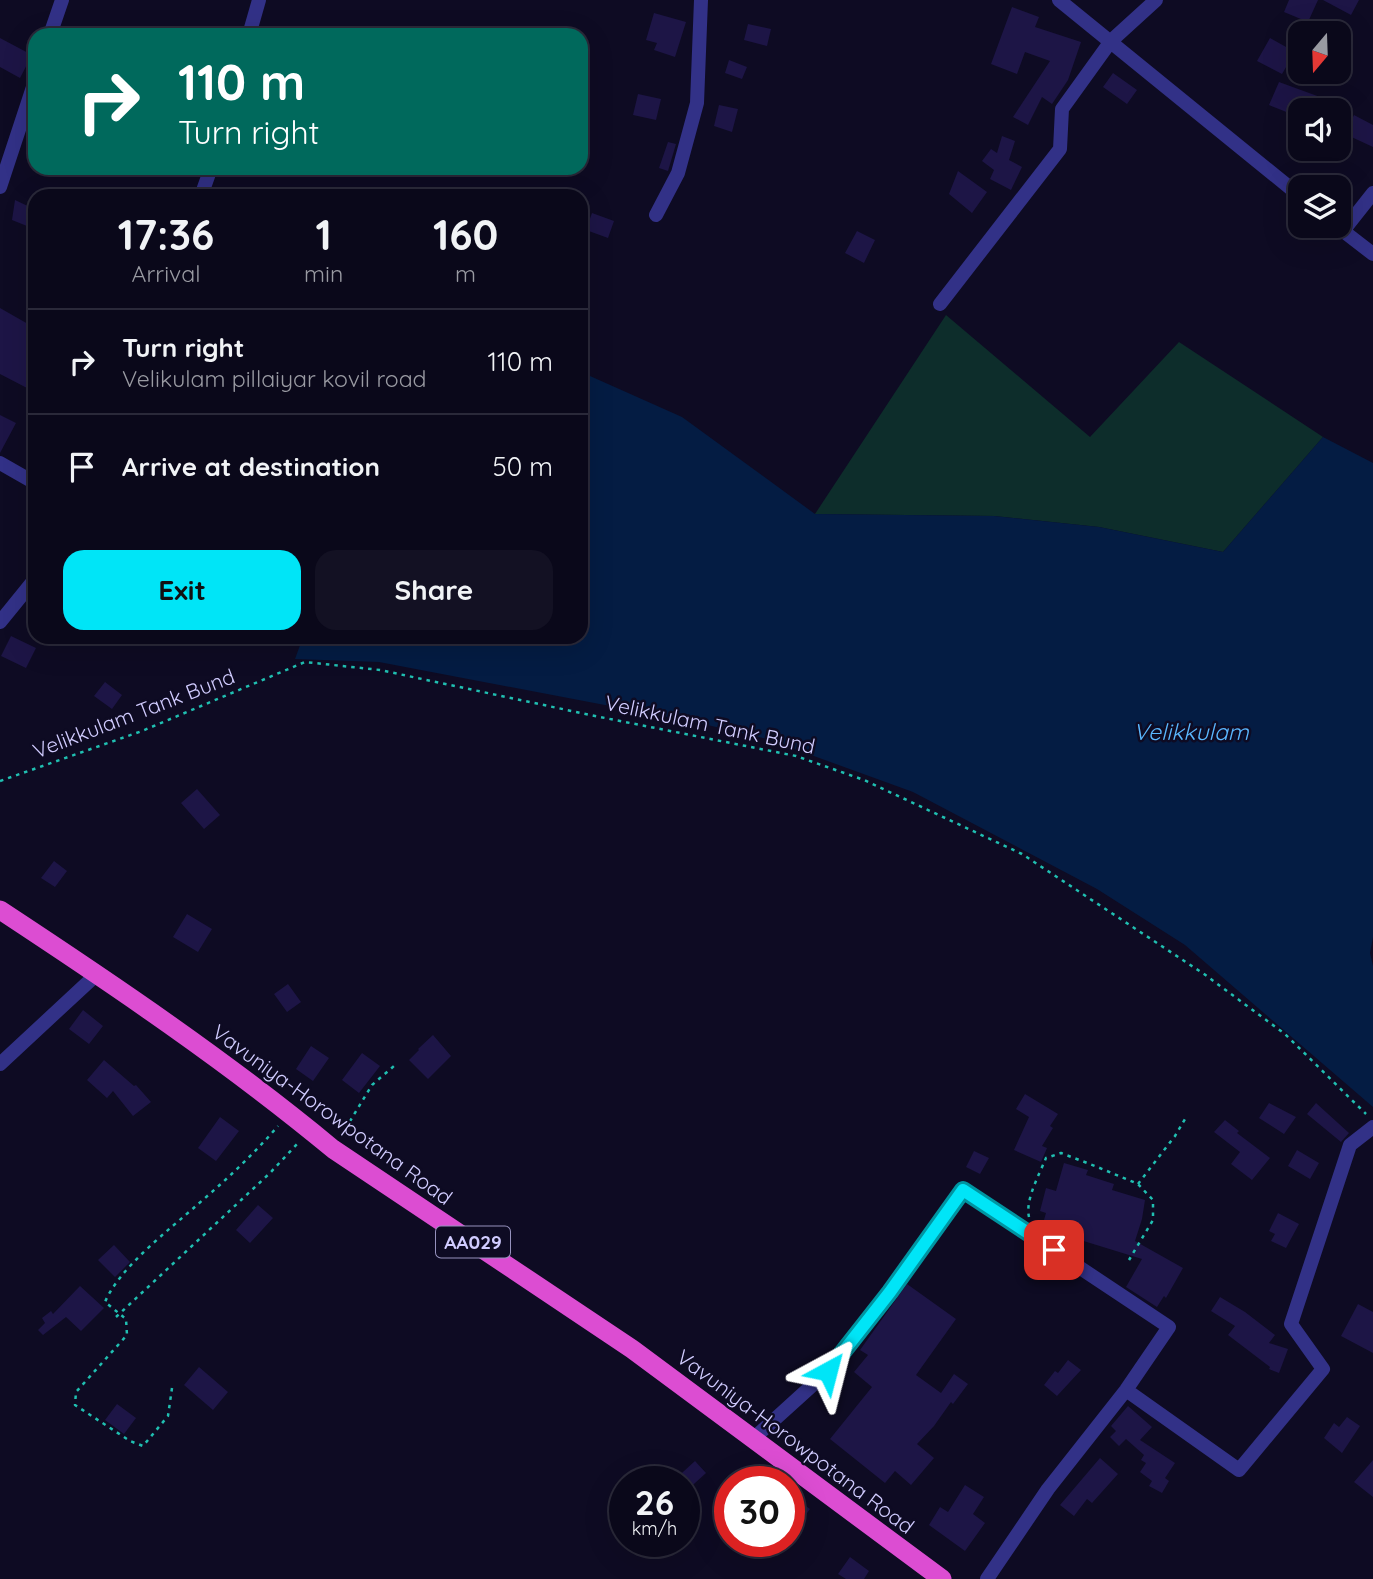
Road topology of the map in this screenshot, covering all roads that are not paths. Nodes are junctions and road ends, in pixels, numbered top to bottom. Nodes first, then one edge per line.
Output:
1 (62, 0) edge
2 (259, 0) edge
3 (701, 0) edge
4 (1059, 0) edge
5 (1156, 0) edge
6 (52, 28) edge
7 (251, 28) edge
8 (1111, 41) junction
9 (28, 102) edge
10 (1288, 186) edge
11 (0, 187) edge
12 (1373, 193) edge
13 (656, 215) dead end
14 (1351, 216) edge
15 (1351, 237) edge
16 (1373, 254) edge
17 (940, 304) dead end
18 (0, 463) edge
19 (28, 479) edge
20 (28, 588) edge
21 (0, 622) edge
22 (0, 910) edge
23 (97, 974) junction
24 (0, 1064) edge
25 (1373, 1128) edge
26 (1126, 1390) junction
27 (753, 1439) junction
28 (942, 1579) edge
29 (987, 1579) edge

1 - 6 street
2 - 7 street
3 - 13 street
4 - 8 street
5 - 8 street
8 - 10 street
8 - 17 street
9 - 11 street
12 - 14 street
15 - 16 street
18 - 19 street
20 - 21 street
22 - 23 highway, Vavuniya-Horowpotana Road / AA029
23 - 24 street
23 - 27 highway, Vavuniya-Horowpotana Road / AA029
25 - 26 street
26 - 27 street
26 - 29 street
27 - 28 highway, Vavuniya-Horowpotana Road / AA029

